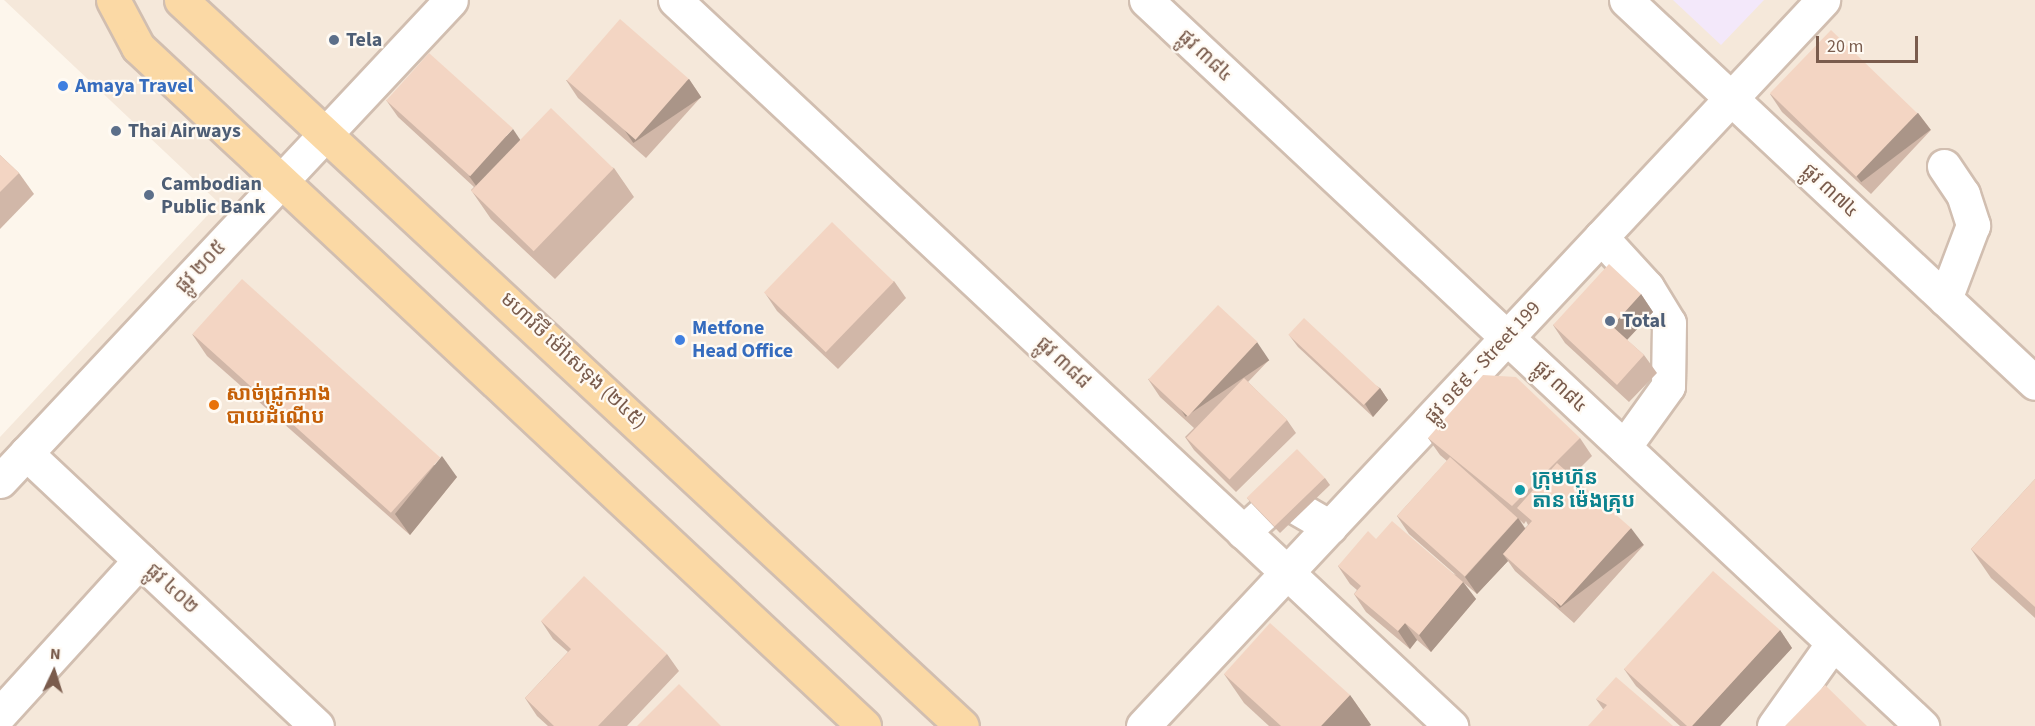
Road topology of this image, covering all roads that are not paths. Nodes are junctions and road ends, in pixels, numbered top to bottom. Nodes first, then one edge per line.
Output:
1 (113, 0) edge
2 (181, 0) edge
3 (451, 0) edge
4 (675, 0) edge
5 (1146, 0) edge
6 (1626, 0) edge
7 (1823, 0) edge
8 (1731, 99) junction
9 (328, 131) junction
10 (1944, 166) dead end
11 (282, 180) junction
12 (1601, 237) junction
13 (1946, 299) junction
14 (1507, 338) junction
15 (2035, 383) edge
16 (1624, 447) junction
17 (26, 453) junction
18 (0, 481) edge
19 (1330, 527) junction
20 (1243, 532) junction
21 (140, 560) junction
22 (1287, 573) junction
23 (1833, 643) junction
24 (0, 714) edge
25 (317, 726) edge
26 (864, 726) edge
27 (962, 726) edge
28 (1143, 726) edge
29 (1451, 726) edge
30 (1774, 726) edge
31 (1922, 726) edge

1 - 11 main road
2 - 9 main road, មហាវិថី ម៉ៅសេទុង (២៤៥)
3 - 9 street, ផ្លូវ ២០៥
4 - 20 street, ផ្លូវ ៣៨៨
5 - 14 street, ផ្លូវ ៣៨៤
6 - 8 street, ផ្លូវ ៣៧៤
7 - 8 street, ផ្លូវ ១៩៩ - Street 199
8 - 12 street, ផ្លូវ ១៩៩ - Street 199
8 - 13 street, ផ្លូវ ៣៧៤
9 - 11 street, ផ្លូវ ២០៥
9 - 27 main road, មហាវិថី ម៉ៅសេទុង (២៤៥)
10 - 13 street
11 - 17 street, ផ្លូវ ២០៥
11 - 26 main road
12 - 14 street, ផ្លូវ ១៩៩ - Street 199
12 - 16 street
13 - 15 street, ផ្លូវ ៣៧៤
14 - 16 street, ផ្លូវ ៣៨៤
14 - 19 street, ផ្លូវ ១៩៩ - Street 199
16 - 23 street, ផ្លូវ ៣៨៤
17 - 18 street, ផ្លូវ ២០៥
17 - 21 street, ផ្លូវ ៤០២
19 - 20 street
19 - 22 street, ផ្លូវ ១៩៩ - Street 199
20 - 22 street, ផ្លូវ ៣៨៨
21 - 24 street
21 - 25 street, ផ្លូវ ៤០២
22 - 28 street, ផ្លូវ ១៩៩ - Street 199
22 - 29 street, ផ្លូវ ៣៨៨
23 - 30 street
23 - 31 street, ផ្លូវ ៣៨៤

